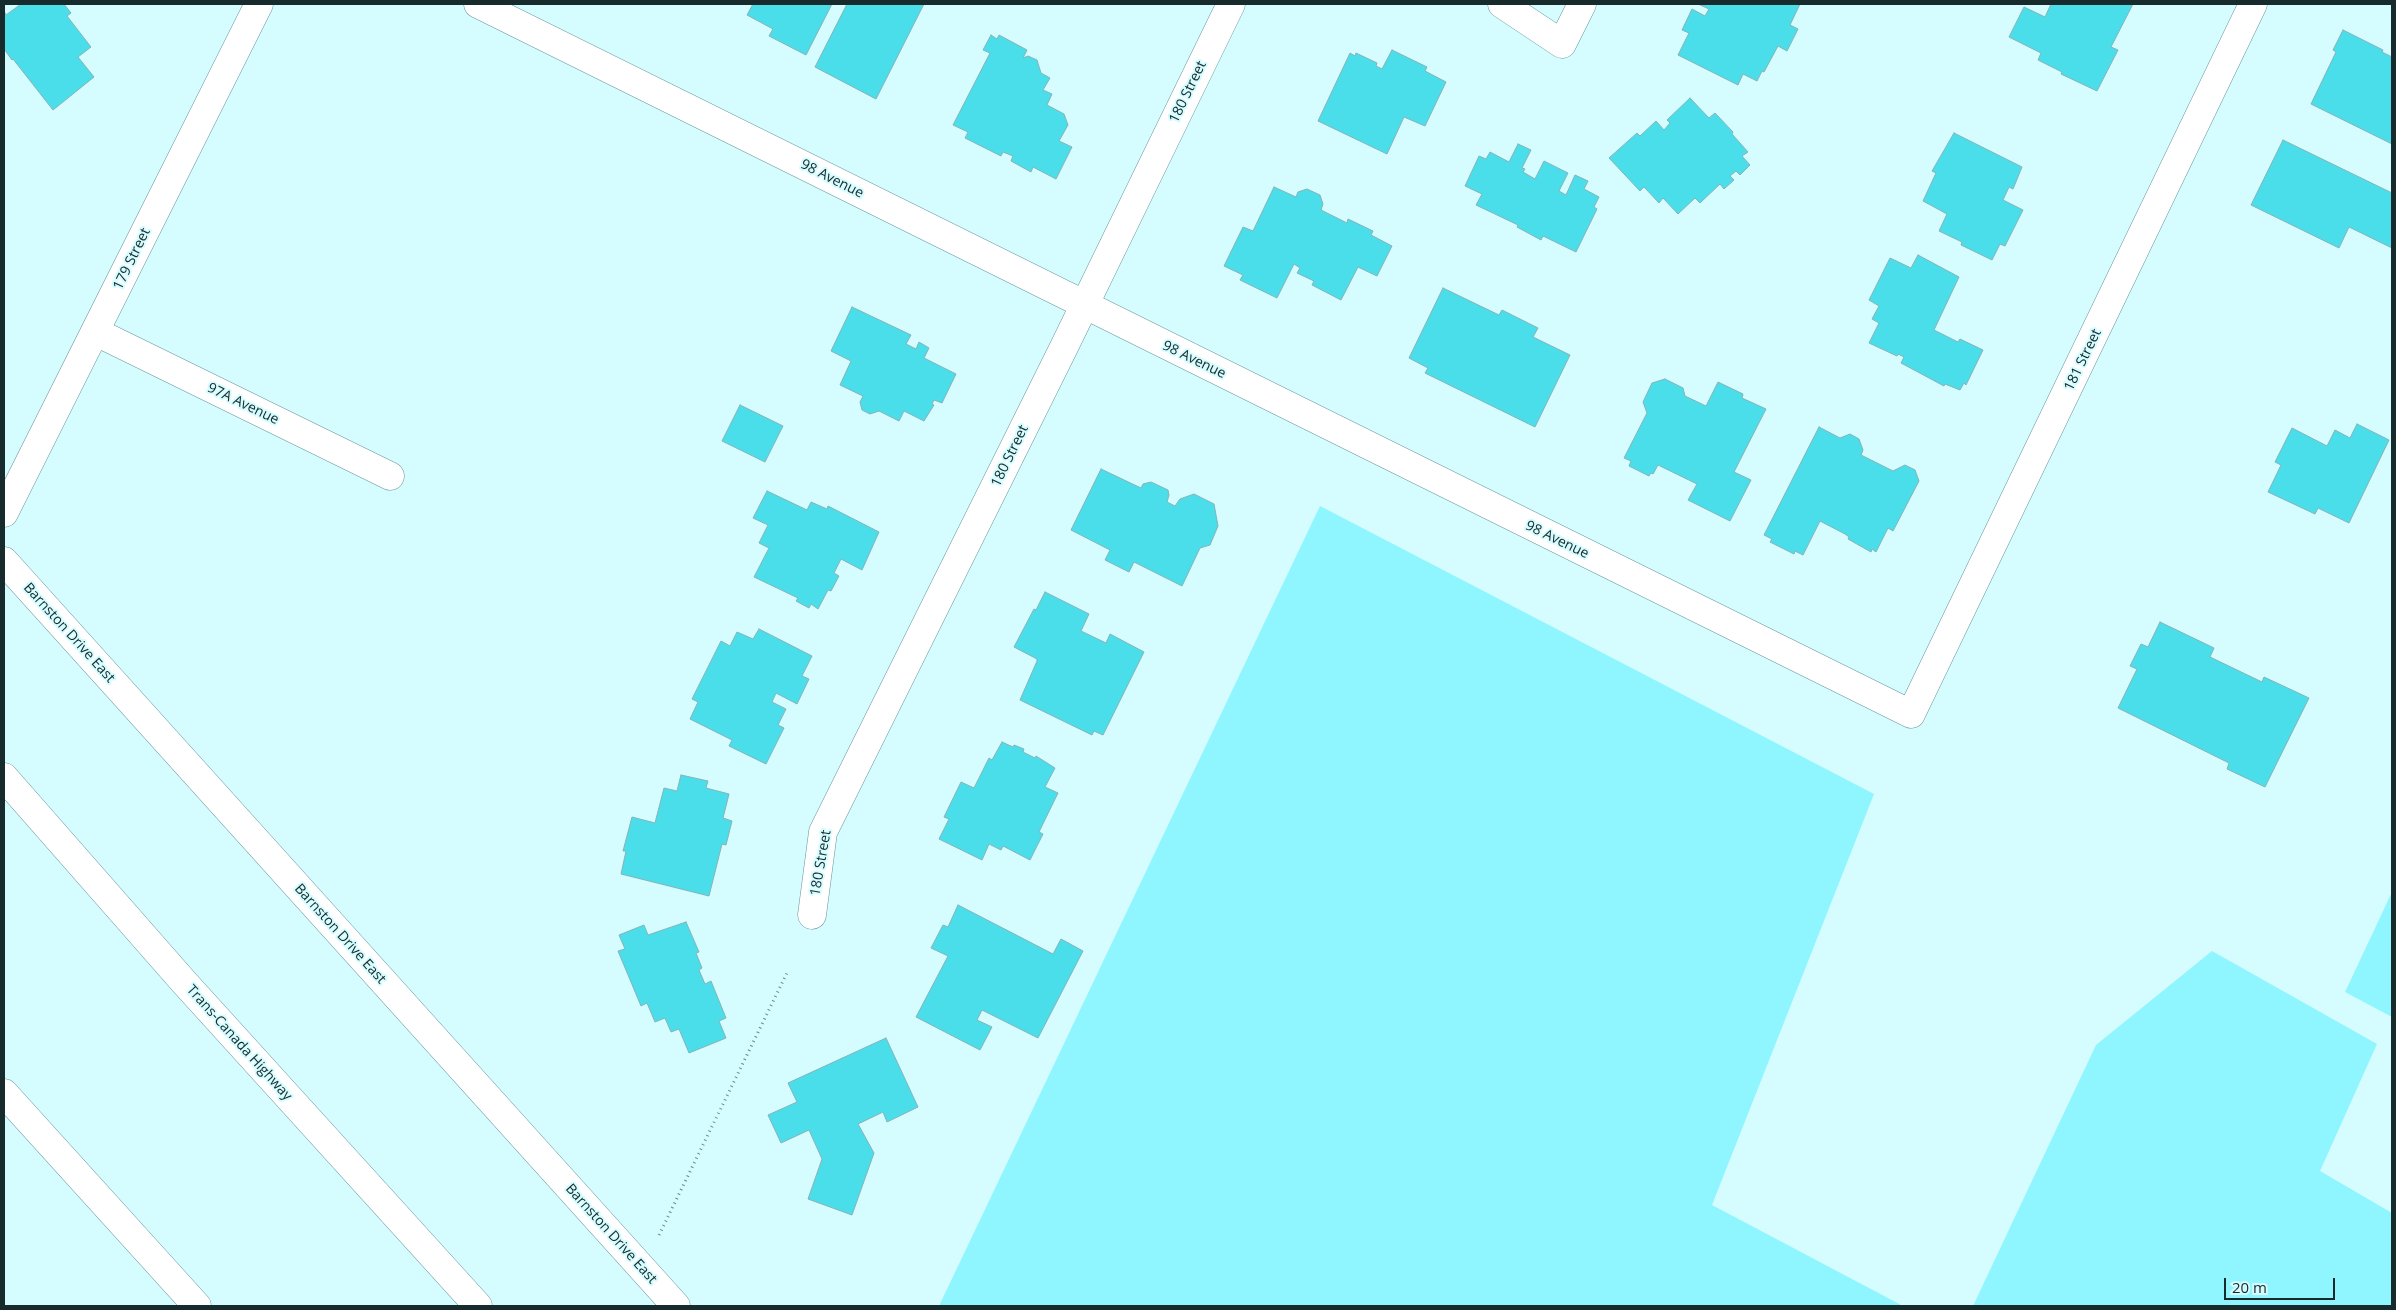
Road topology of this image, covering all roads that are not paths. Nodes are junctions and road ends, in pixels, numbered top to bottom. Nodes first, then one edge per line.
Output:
1 (259, 4) edge
2 (478, 4) edge
3 (1231, 4) edge
4 (1502, 4) edge
5 (1582, 4) edge
6 (2253, 4) edge
7 (1085, 305) junction
8 (96, 332) junction
9 (390, 476) dead end
10 (4, 513) edge
11 (4, 561) edge
12 (1911, 714) joint
13 (4, 777) edge
14 (812, 915) dead end
15 (4, 1093) edge
16 (4, 1097) edge
17 (41, 1134) junction
18 (197, 1306) edge
19 (478, 1306) edge
20 (676, 1306) edge

1 - 8 main road, 179 Street
2 - 7 main road, 98 Avenue
3 - 7 main road, 180 Street
4 - 5 main road
6 - 12 main road, 181 Street
7 - 12 main road, 98 Avenue
7 - 14 main road, 180 Street
8 - 9 main road, 97A Avenue
8 - 10 main road, 179 Street
11 - 20 main road, Barnston Drive East
13 - 19 main road, Trans-Canada Highway
15 - 17 main road
16 - 17 main road
17 - 18 main road

